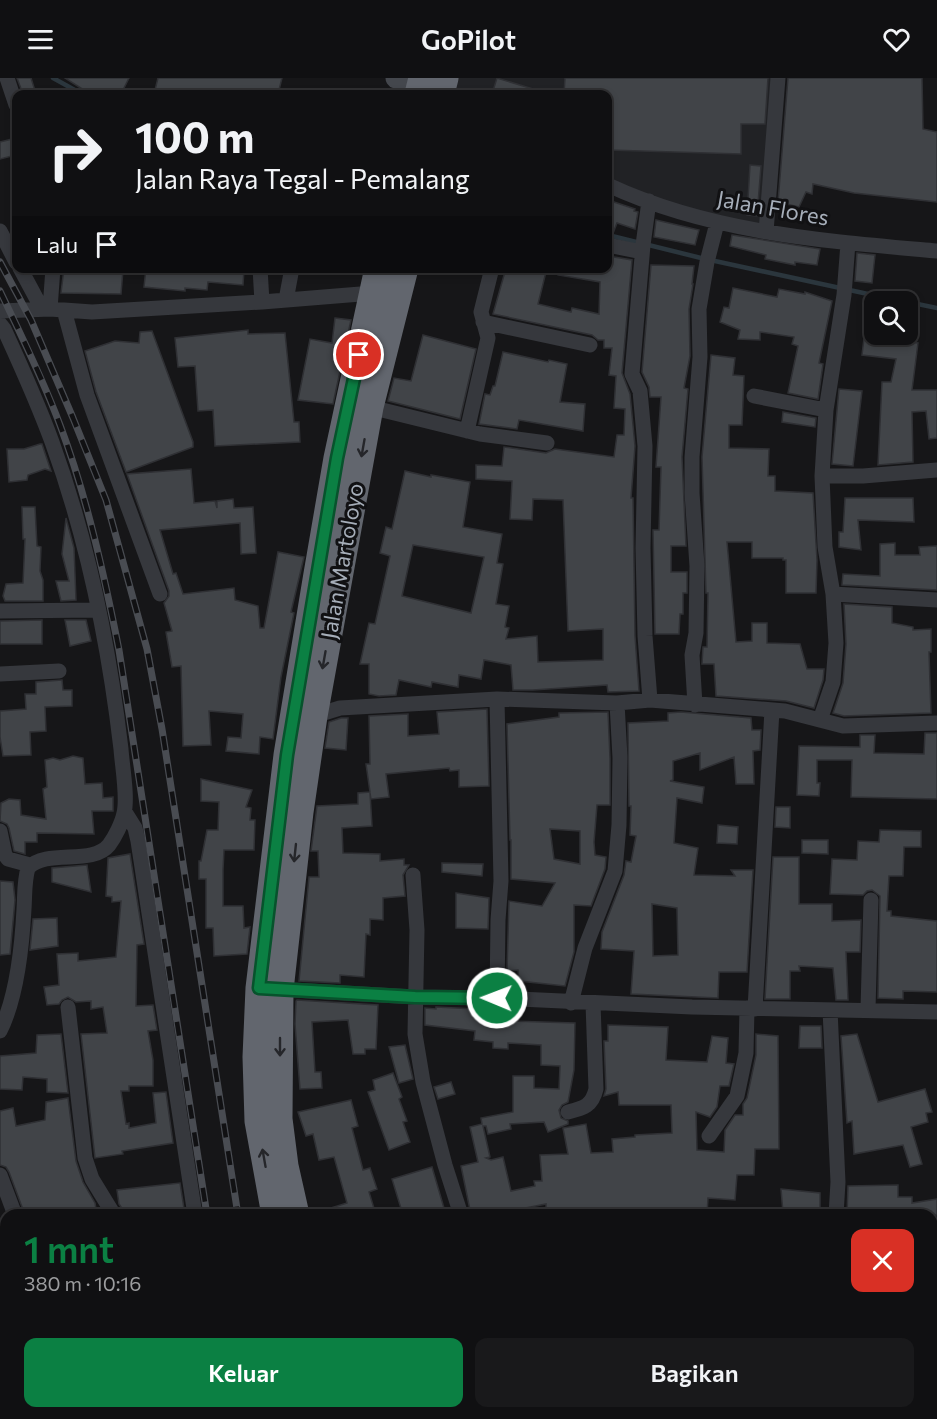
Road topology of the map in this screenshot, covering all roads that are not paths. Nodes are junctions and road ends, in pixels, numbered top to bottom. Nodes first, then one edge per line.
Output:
1 (7, 78) edge
2 (778, 78) edge
3 (12, 93) edge
4 (612, 187) edge
5 (649, 201) junction
6 (717, 223) junction
7 (0, 231) edge
8 (766, 232) junction
9 (643, 243) junction
10 (848, 243) junction
11 (612, 245) edge
12 (937, 251) edge
13 (12, 254) edge
14 (24, 273) edge
15 (53, 273) edge
16 (260, 273) edge
17 (291, 273) edge
18 (399, 273) edge
19 (491, 273) edge
20 (383, 286) edge
21 (286, 300) junction
22 (262, 302) junction
23 (52, 309) junction
24 (0, 310) edge
25 (483, 322) junction
26 (0, 324) edge
27 (590, 345) dead end
28 (754, 396) dead end
29 (370, 407) junction
30 (826, 410) junction
31 (467, 431) junction
32 (547, 443) dead end
33 (937, 470) edge
34 (822, 476) junction
35 (160, 594) dead end
36 (833, 594) junction
37 (937, 600) edge
38 (98, 610) junction
39 (0, 611) edge
40 (59, 671) dead end
41 (0, 674) edge
42 (497, 699) junction
43 (650, 700) junction
44 (617, 703) junction
45 (695, 705) junction
46 (772, 710) junction
47 (314, 716) junction
48 (820, 720) junction
49 (937, 723) edge
50 (125, 812) junction
51 (0, 831) edge
52 (30, 865) junction
53 (413, 875) dead end
54 (871, 900) dead end
55 (270, 989) junction
56 (415, 997) junction
57 (497, 998) junction
58 (571, 1003) junction
59 (593, 1004) junction
60 (68, 1006) dead end
61 (751, 1008) junction
62 (830, 1010) junction
63 (868, 1010) junction
64 (937, 1012) edge
65 (1, 1026) edge
66 (568, 1112) dead end
67 (709, 1136) dead end
68 (0, 1175) edge
69 (13, 1209) edge
70 (110, 1209) edge
71 (194, 1209) edge
72 (284, 1209) edge
73 (459, 1209) edge
74 (836, 1209) edge

1 - 3 street
2 - 8 street
4 - 5 street, Jalan Flores
5 - 6 street, Jalan Flores
5 - 9 street
6 - 8 street, Jalan Flores
6 - 45 street
7 - 13 street
8 - 10 street, Jalan Flores
9 - 11 street
9 - 43 street
10 - 12 street, Jalan Flores
10 - 30 street
14 - 23 street
15 - 23 street
16 - 22 street
17 - 21 street
18 - 20 highway, Jalan Martoloyo
19 - 25 street
20 - 21 street
20 - 29 highway, Jalan Martoloyo
20 - 55 highway
21 - 22 street
22 - 23 street
23 - 24 street
23 - 35 street
25 - 27 street
25 - 31 street
26 - 38 street
28 - 30 street
29 - 31 street
29 -> 47 highway, Jalan Martoloyo
30 - 34 street
31 - 32 street
33 - 34 street
34 - 36 street
36 - 37 street
36 - 48 street
38 - 39 street
38 - 50 street
40 - 41 street
42 - 44 street
42 - 47 street
42 - 57 street
43 - 44 street
43 - 45 street
44 - 58 street
45 - 46 street
46 - 48 street
46 - 61 street
47 -> 55 highway, Jalan Martoloyo
48 - 49 street
50 - 52 street
50 - 71 street
51 - 52 street
52 - 65 street
53 - 56 street
54 - 63 street
55 - 56 street
55 - 72 highway
56 - 57 street
56 - 73 street
57 - 58 street
58 - 59 street
59 - 61 street
59 - 66 street
60 - 70 street
61 - 62 street
61 - 67 street
62 - 63 street
62 - 74 street
63 - 64 street
68 - 69 street

